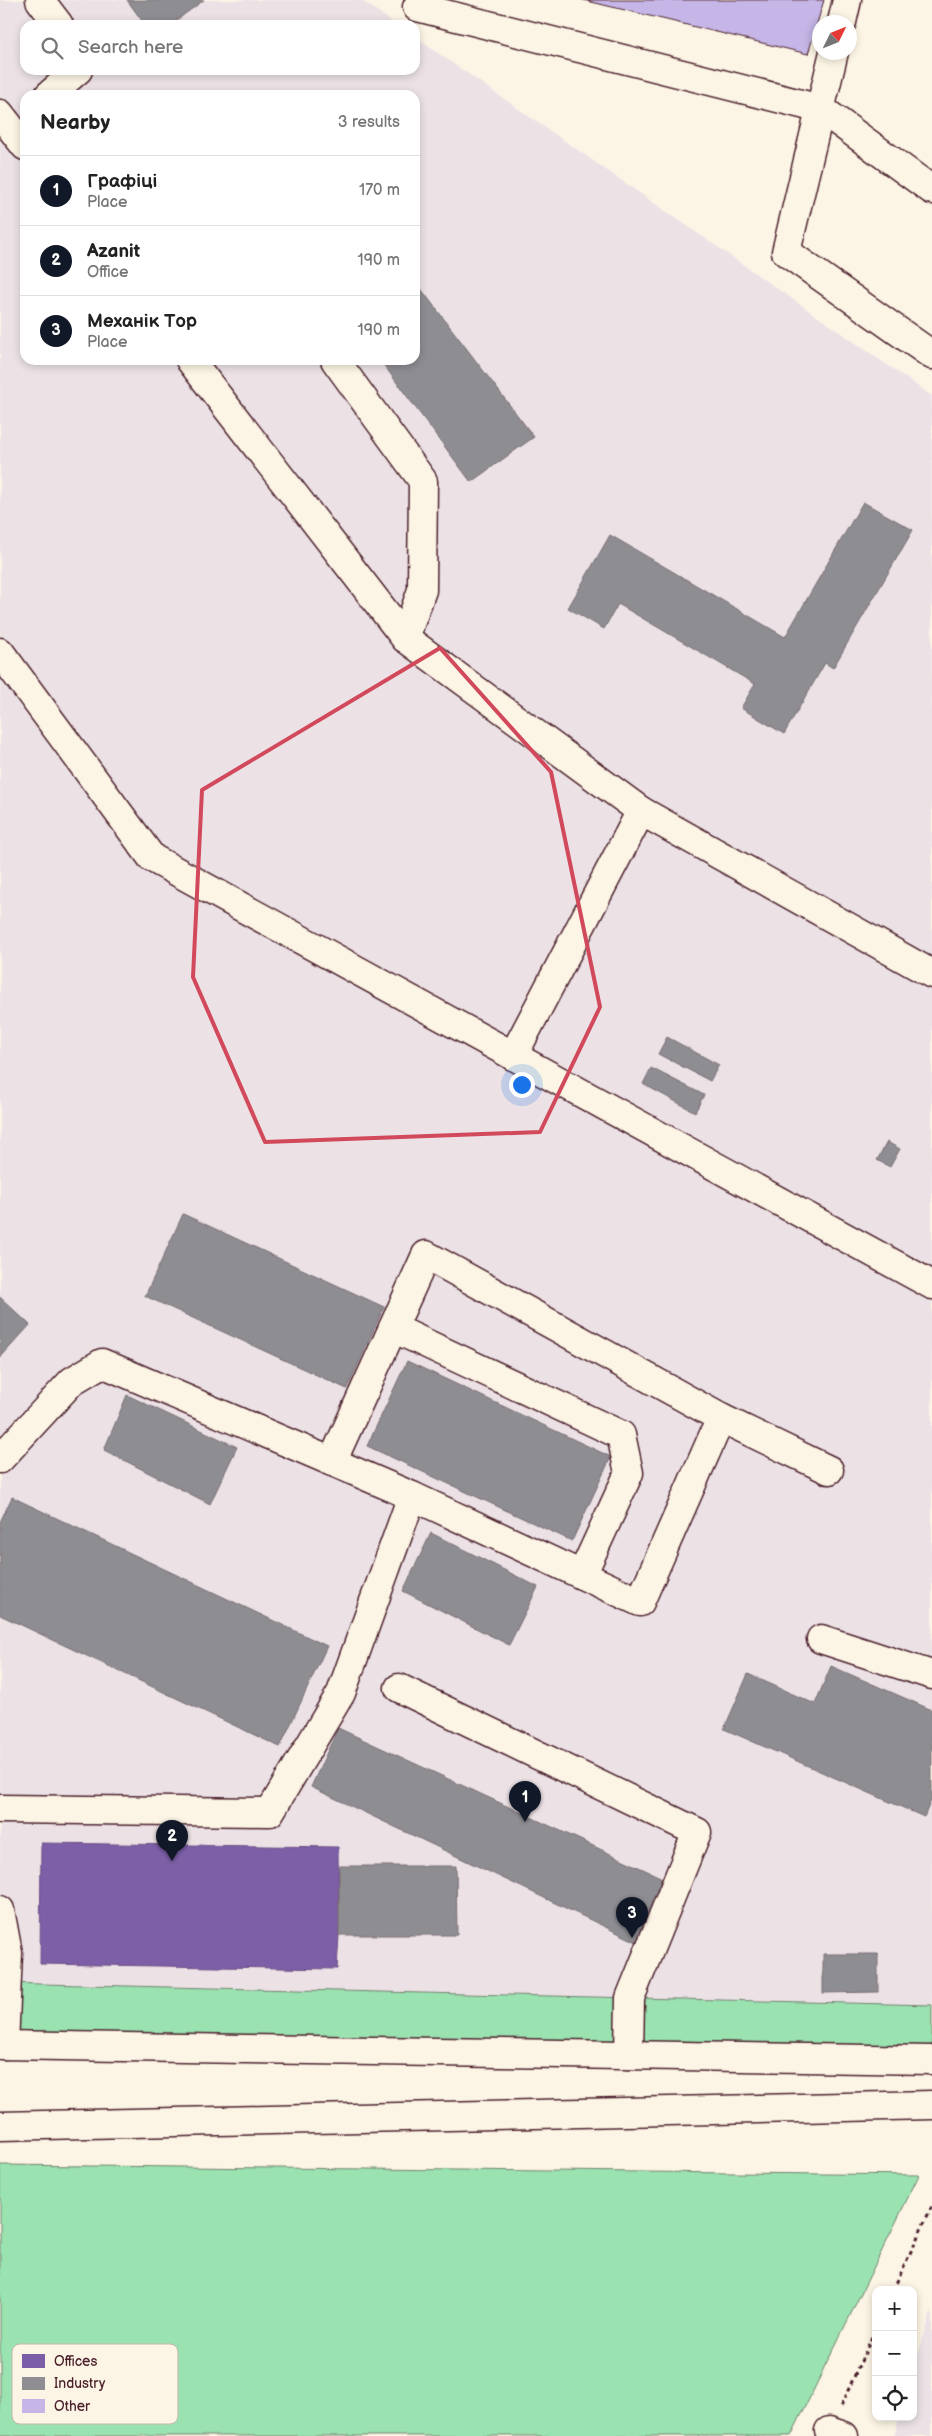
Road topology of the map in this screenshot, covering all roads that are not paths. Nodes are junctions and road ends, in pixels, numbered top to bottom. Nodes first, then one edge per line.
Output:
1 (40, 0) edge
2 (847, 0) edge
3 (417, 7) dead end
4 (844, 15) edge
5 (56, 20) edge
6 (832, 60) edge
7 (72, 75) edge
8 (55, 90) edge
9 (821, 109) junction
10 (932, 190) edge
11 (932, 355) edge
12 (194, 365) edge
13 (339, 365) edge
14 (405, 638) junction
15 (0, 652) edge
16 (641, 811) junction
17 (932, 974) edge
18 (513, 1056) junction
19 (932, 1285) edge
20 (392, 1328) junction
21 (721, 1418) junction
22 (0, 1459) edge
23 (332, 1462) junction
24 (829, 1470) dead end
25 (412, 1496) junction
26 (582, 1575) junction
27 (822, 1639) dead end
28 (932, 1675) edge
29 (399, 1688) dead end
30 (0, 1809) edge
31 (0, 1910) edge
32 (2, 2045) edge
33 (629, 2055) junction
34 (932, 2060) edge
35 (932, 2105) edge
36 (0, 2126) edge

1 - 5 main road
2 - 4 main road
3 - 9 main road
6 - 9 main road
7 - 8 main road
9 - 10 main road
9 - 11 main road
12 - 14 main road
13 - 14 main road
14 - 16 main road
15 - 18 main road
16 - 17 main road
16 - 18 main road
18 - 19 main road
20 - 21 main road
20 - 23 main road
20 - 26 main road
21 - 24 main road
21 - 26 main road
22 - 23 main road
23 - 25 main road
25 - 26 main road
25 - 30 main road
27 - 28 main road
29 - 33 main road
31 - 32 main road
32 - 33 main road
33 - 34 main road
35 - 36 main road

